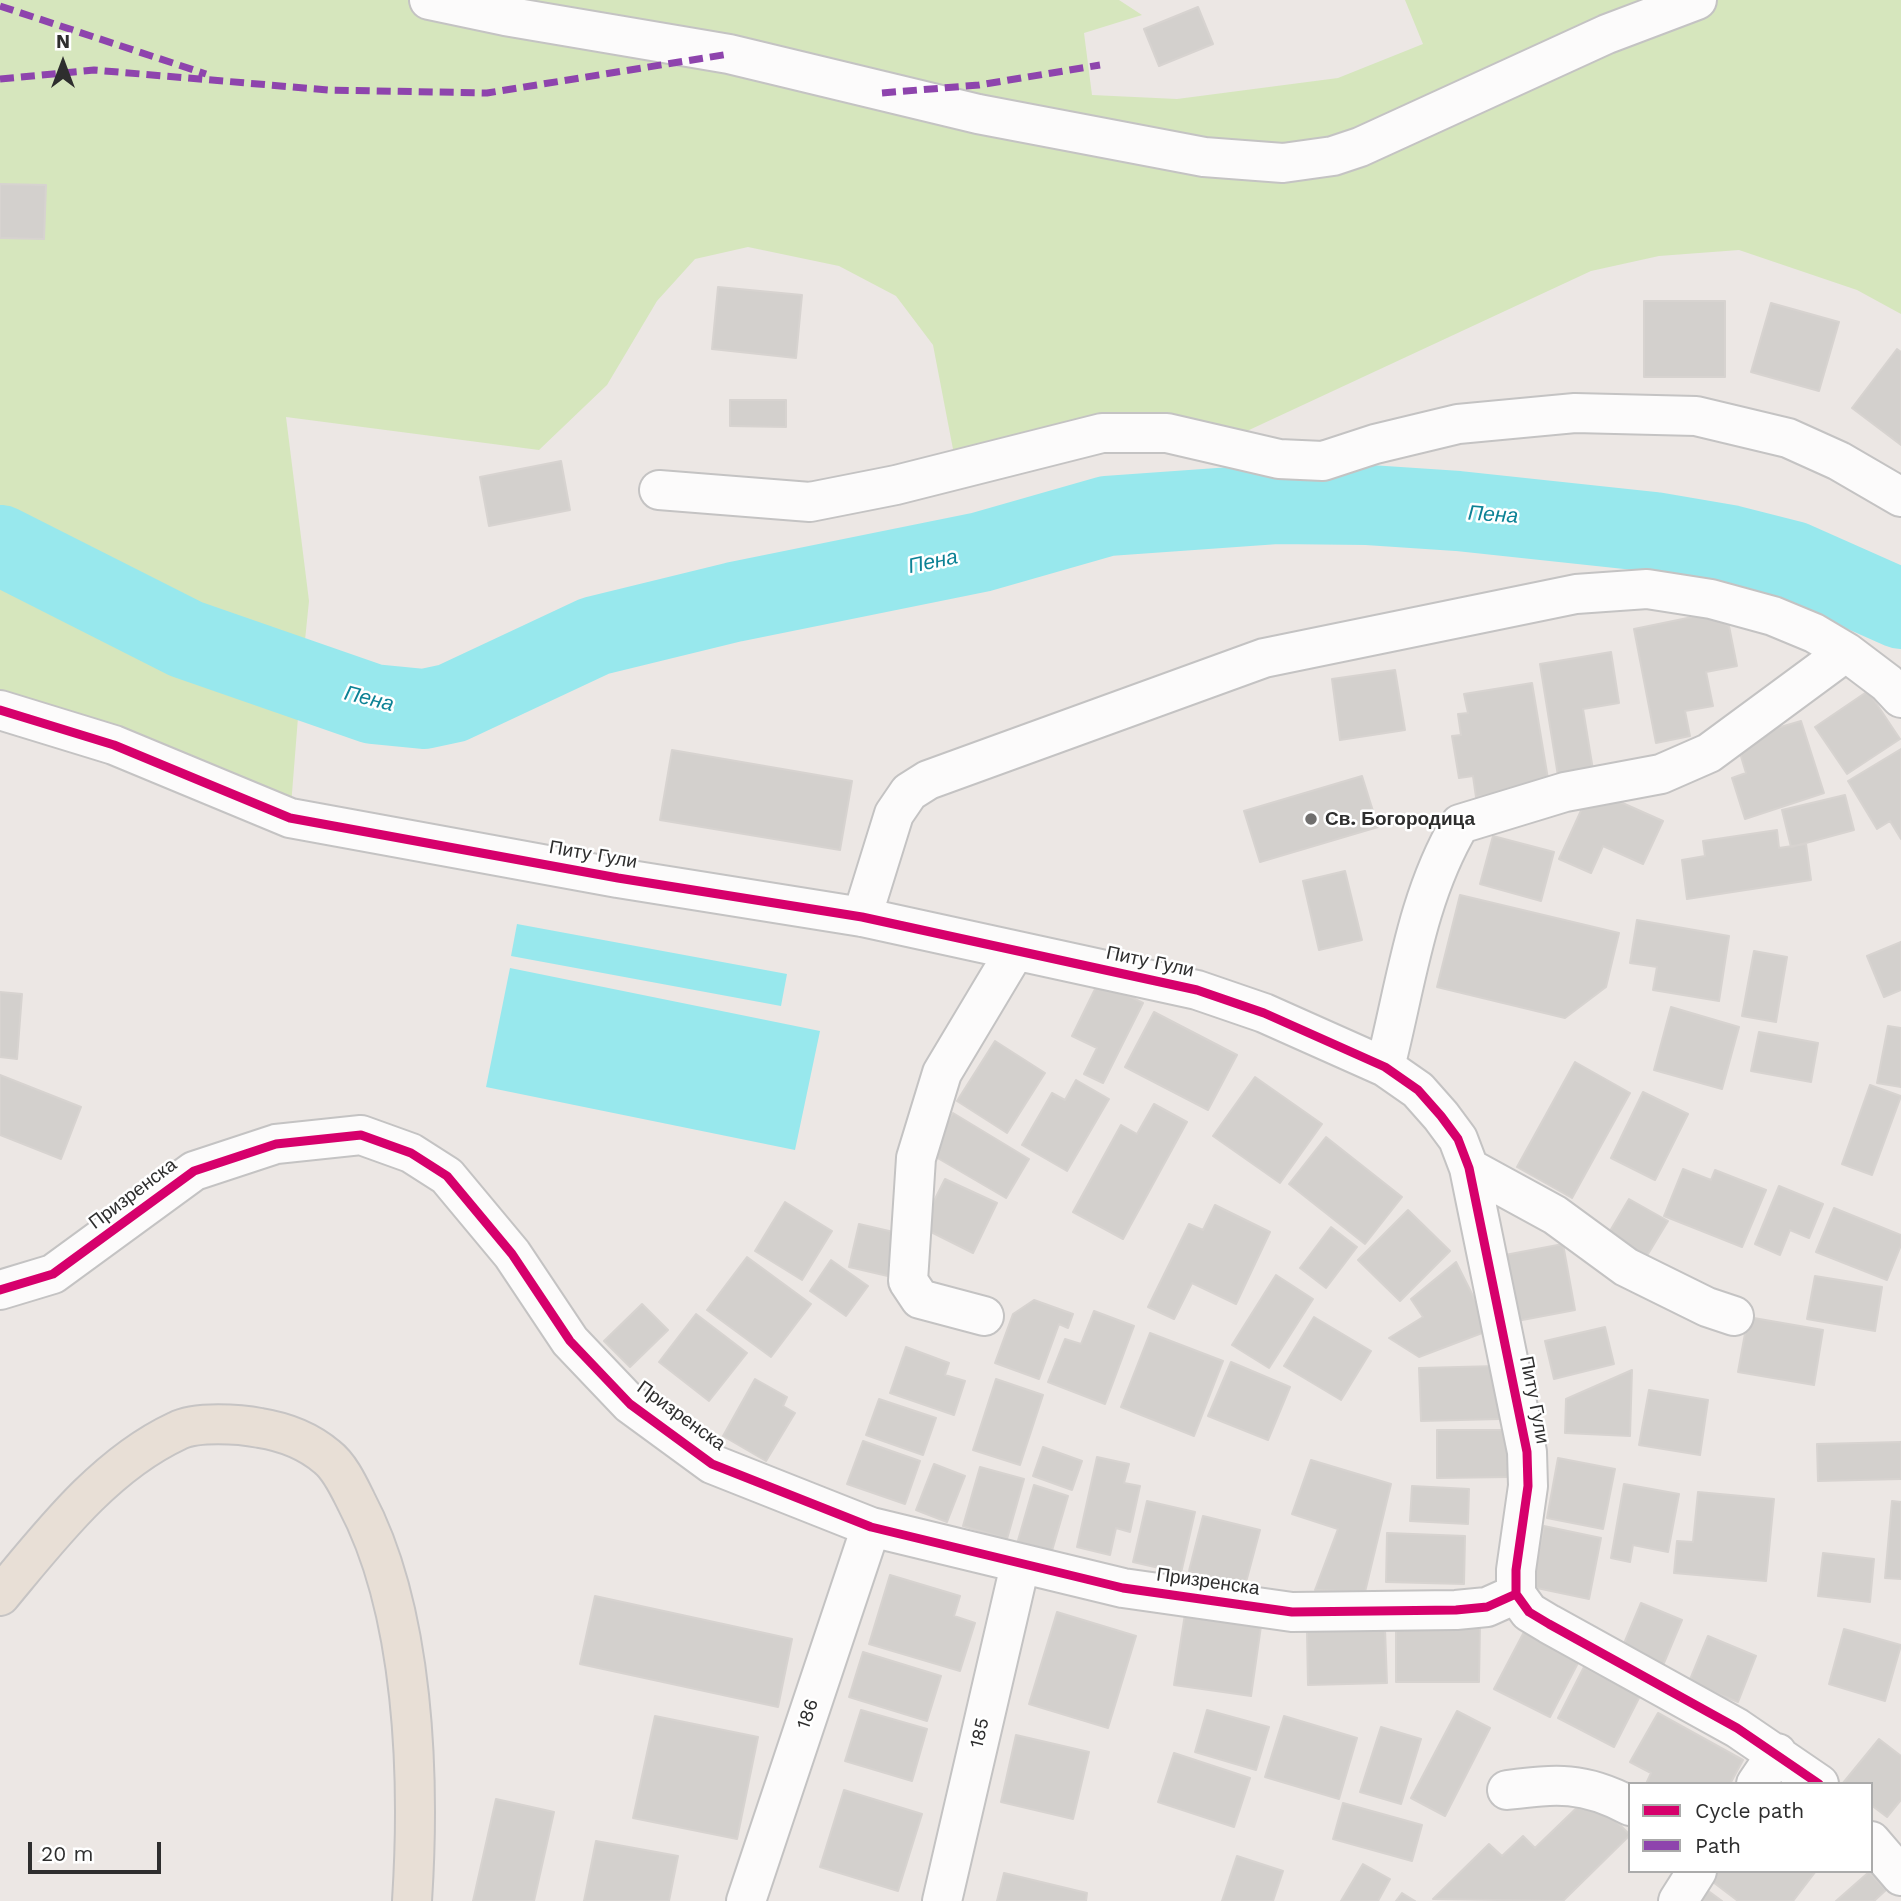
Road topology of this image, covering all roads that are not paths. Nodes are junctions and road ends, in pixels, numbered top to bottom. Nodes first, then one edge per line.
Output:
1 (429, 0) edge
2 (1697, 0) edge
3 (659, 490) dead end
4 (1901, 497) edge
5 (1846, 652) junction
6 (1901, 698) edge
7 (0, 710) edge
8 (862, 917) junction
9 (1015, 951) junction
10 (1385, 1067) junction
11 (1469, 1168) junction
12 (0, 1290) edge
13 (984, 1316) dead end
14 (1734, 1316) dead end
15 (872, 1527) junction
16 (1020, 1565) junction
17 (1516, 1594) junction
18 (0, 1597) edge
19 (1767, 1769) edge
20 (1812, 1782) edge
21 (1507, 1790) dead end
22 (1628, 1805) edge
23 (1873, 1843) edge
24 (1696, 1873) edge
25 (1901, 1876) edge
26 (412, 1901) edge
27 (746, 1901) edge
28 (942, 1901) edge
29 (1678, 1901) edge

1 - 2 street
3 - 4 street
5 - 6 street
5 - 8 street
5 - 10 street
7 - 8 street, Питу Гули
8 - 9 street, Питу Гули
9 - 10 street, Питу Гули
9 - 13 street
10 - 11 street, Питу Гули
11 - 14 street
11 - 17 street, Питу Гули
12 - 15 street, Призренска
15 - 16 street, Призренска
15 - 27 street, 186
16 - 17 street, Призренска
16 - 28 street, 185
17 - 19 street
18 - 26 main road
19 - 20 street
21 - 22 street
23 - 25 street
24 - 29 street

